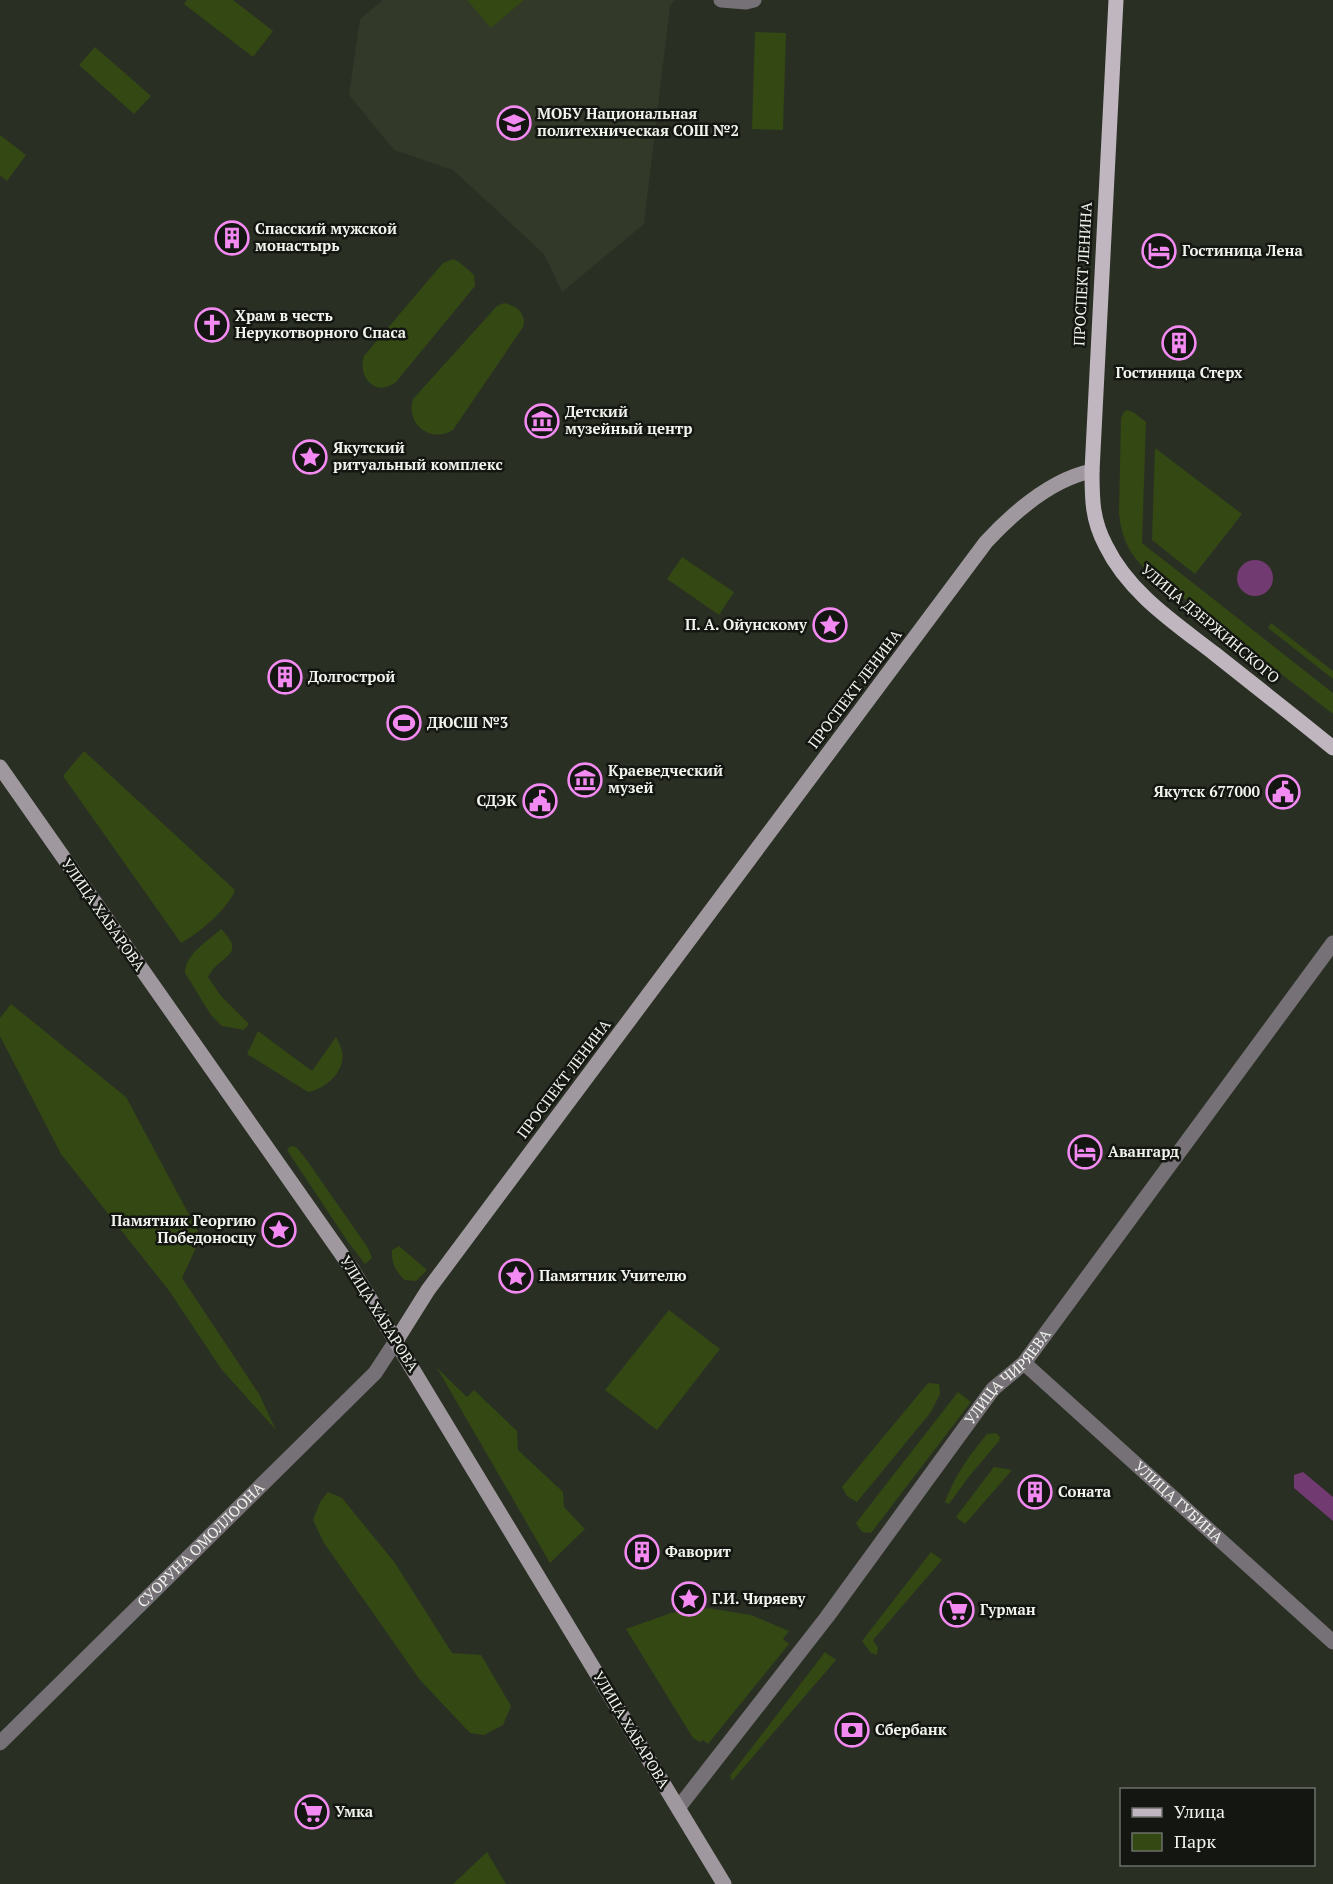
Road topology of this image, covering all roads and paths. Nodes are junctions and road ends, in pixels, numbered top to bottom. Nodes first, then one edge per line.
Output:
1 (721, 0) edge
2 (754, 0) edge
3 (1116, 0) edge
4 (1092, 471) junction
5 (1333, 747) edge
6 (0, 767) edge
7 (1333, 943) edge
8 (396, 1341) junction
9 (1024, 1363) junction
10 (1333, 1642) edge
11 (0, 1743) edge
12 (679, 1807) junction
13 (724, 1884) edge

1 - 2 street
3 - 4 main road, ПРОСПЕКТ ЛЕНИНА
4 - 5 main road, УЛИЦА ДЗЕРЖИНСКОГО
4 - 8 main road, ПРОСПЕКТ ЛЕНИНА
6 - 8 main road, УЛИЦА ХАБАРОВА
7 - 9 street, УЛИЦА ЧИРЯЕВА
8 - 11 street, СУОРУНА ОМОЛЛООНА
8 - 12 main road, УЛИЦА ХАБАРОВА
9 - 10 street, УЛИЦА ГУБИНА
9 - 12 street, УЛИЦА ЧИРЯЕВА
12 - 13 main road, УЛИЦА ХАБАРОВА

